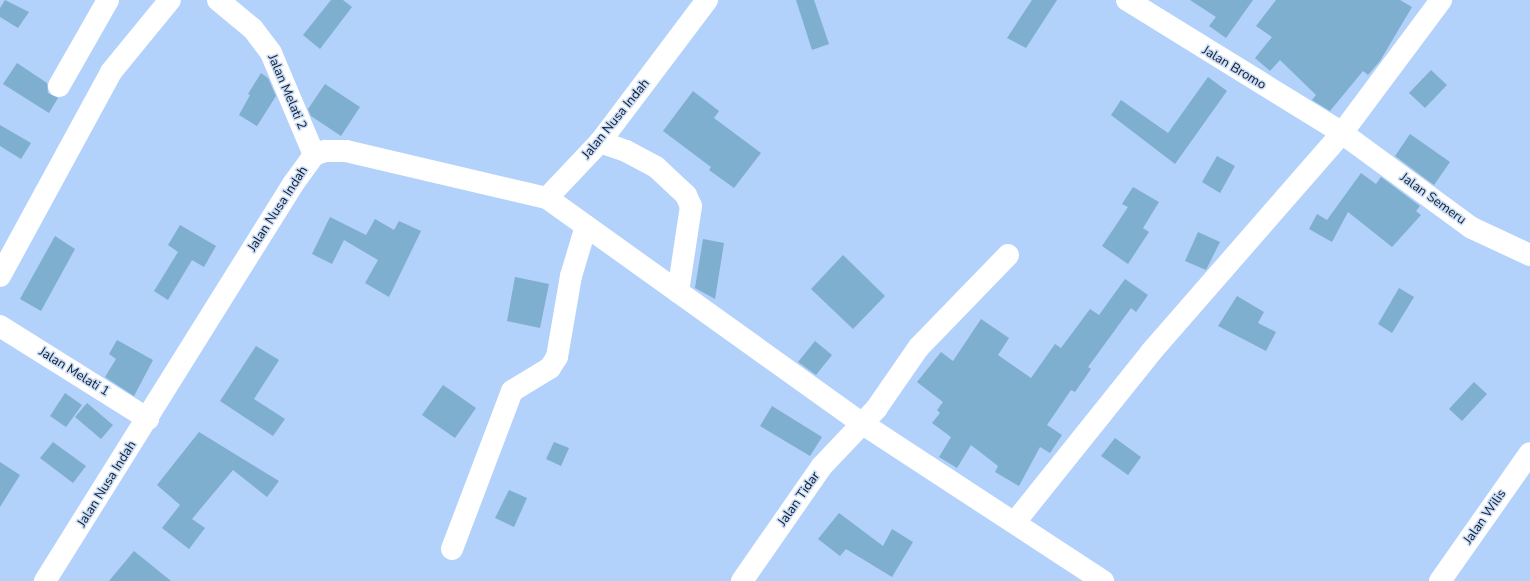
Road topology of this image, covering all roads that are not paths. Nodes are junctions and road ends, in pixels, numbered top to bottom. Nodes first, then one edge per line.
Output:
1 (108, 0) edge
2 (170, 0) edge
3 (218, 0) edge
4 (707, 0) edge
5 (1127, 0) edge
6 (1441, 0) edge
7 (59, 86) dead end
8 (1342, 133) junction
9 (600, 142) junction
10 (314, 156) junction
11 (546, 198) junction
12 (586, 226) junction
13 (1008, 255) dead end
14 (1530, 255) edge
15 (0, 276) edge
16 (678, 292) junction
17 (0, 326) edge
18 (148, 419) junction
19 (863, 424) junction
20 (1530, 453) edge
21 (1014, 522) junction
22 (452, 549) dead end
23 (45, 581) edge
24 (742, 581) edge
25 (1103, 581) edge
26 (1440, 581) edge

1 - 7 street
2 - 15 street
3 - 10 street, Jalan Melati 2
4 - 9 street, Jalan Nusa Indah
5 - 8 street, Jalan Bromo
6 - 8 street
8 - 14 street, Jalan Semeru
8 - 21 street
9 - 11 street, Jalan Nusa Indah
9 - 16 street
10 - 11 street, Jalan Nusa Indah
10 - 18 street, Jalan Nusa Indah
11 - 12 street
12 - 16 street
12 - 22 street
13 - 19 street, Jalan Tidar
16 - 19 street
17 - 18 street, Jalan Melati 1
18 - 23 street, Jalan Nusa Indah
19 - 21 street
19 - 24 street, Jalan Tidar
20 - 26 street, Jalan Wilis
21 - 25 street

